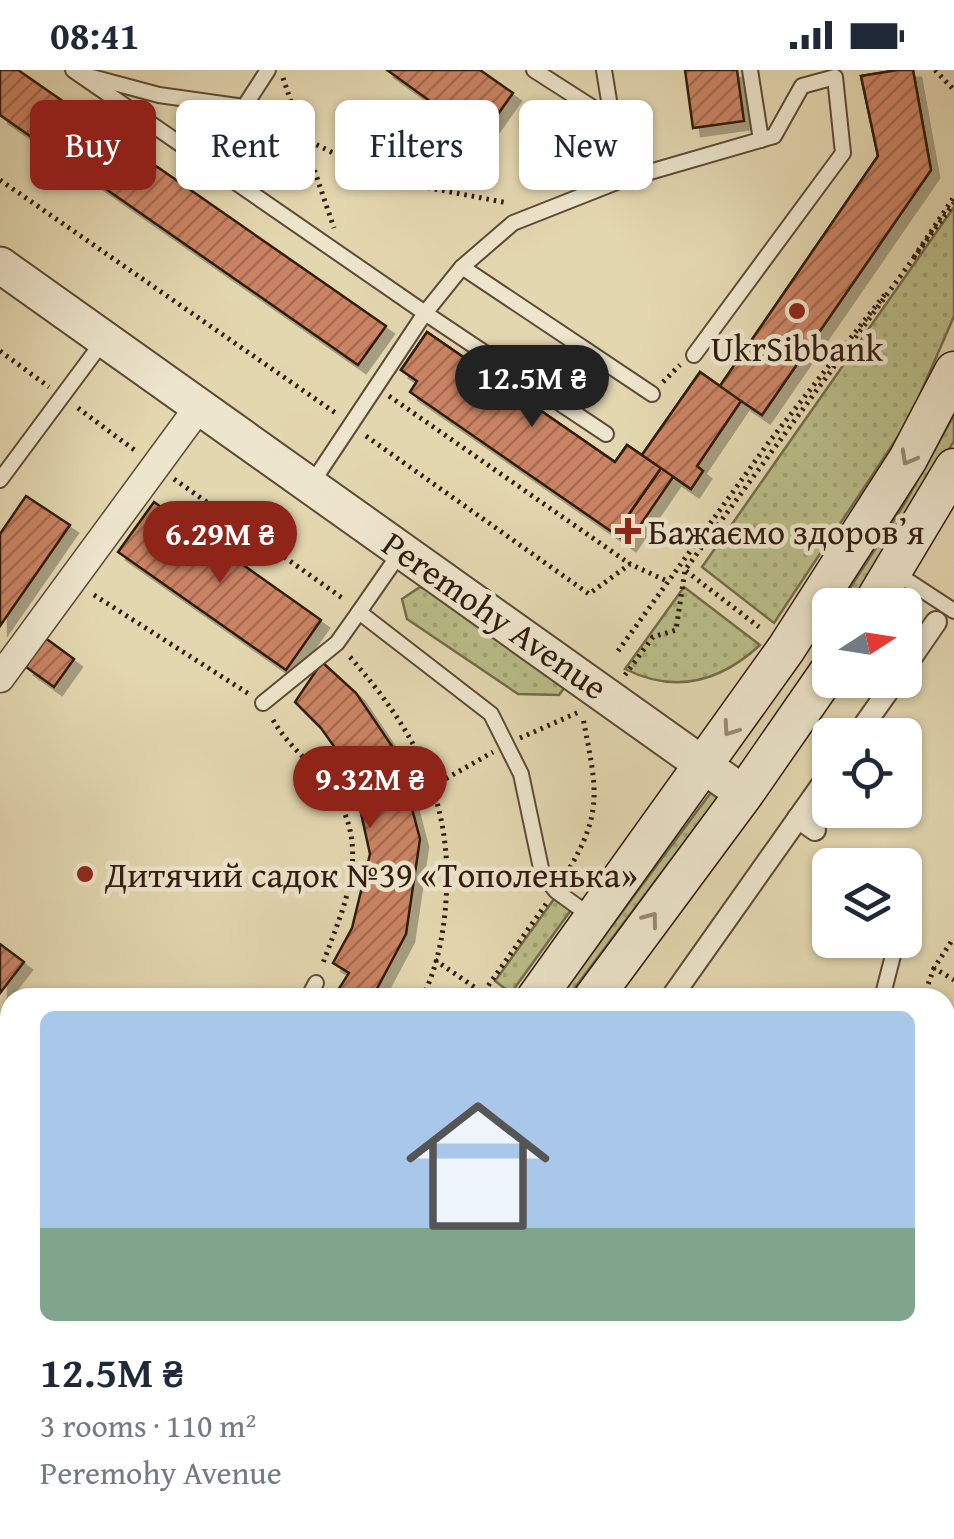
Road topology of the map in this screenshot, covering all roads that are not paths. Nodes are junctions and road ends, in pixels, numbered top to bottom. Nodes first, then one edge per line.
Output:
1 (268, 70) edge
2 (534, 70) edge
3 (604, 70) edge
4 (750, 70) edge
5 (76, 72) edge
6 (581, 100) edge
7 (609, 100) edge
8 (761, 140) junction
9 (653, 171) edge
10 (596, 190) edge
11 (0, 264) edge
12 (462, 266) junction
13 (425, 313) junction
14 (104, 340) junction
15 (694, 356) dead end
16 (954, 372) edge
17 (652, 394) dead end
18 (199, 407) junction
19 (606, 434) dead end
20 (954, 468) edge
21 (0, 480) edge
22 (312, 483) junction
23 (402, 550) junction
24 (894, 571) junction
25 (883, 588) edge
26 (359, 612) junction
27 (945, 617) edge
28 (922, 646) edge
29 (0, 678) edge
30 (812, 696) edge
31 (263, 703) road end
32 (704, 766) junction
33 (744, 794) junction
34 (812, 813) edge
35 (594, 919) junction
36 (893, 958) edge
37 (316, 983) road end
38 (313, 988) edge
39 (543, 988) edge
40 (600, 988) edge
41 (679, 988) edge
42 (885, 988) edge

1 - 5 lane
2 - 6 lane
3 - 7 lane
4 - 8 lane
5 - 13 lane
8 - 9 lane
8 - 15 lane
10 - 12 lane
11 - 14 street, Peremohy Avenue
12 - 13 lane
12 - 17 lane
13 - 19 lane
13 - 22 lane
14 - 18 street, Peremohy Avenue
14 - 21 lane
16 -> 32 main road
18 - 22 street, Peremohy Avenue
18 - 29 street
20 - 24 main road
22 - 23 street, Peremohy Avenue
23 - 26 lane
23 - 32 street, Peremohy Avenue
24 - 25 main road
24 - 27 lane
26 - 31 lane
26 - 35 lane
27 - 28 street
30 - 33 main road
32 - 33 street, Peremohy Avenue
32 - 35 main road
40 -> 33 main road
34 - 41 street
35 - 39 main road
36 - 42 lane
37 - 38 lane

